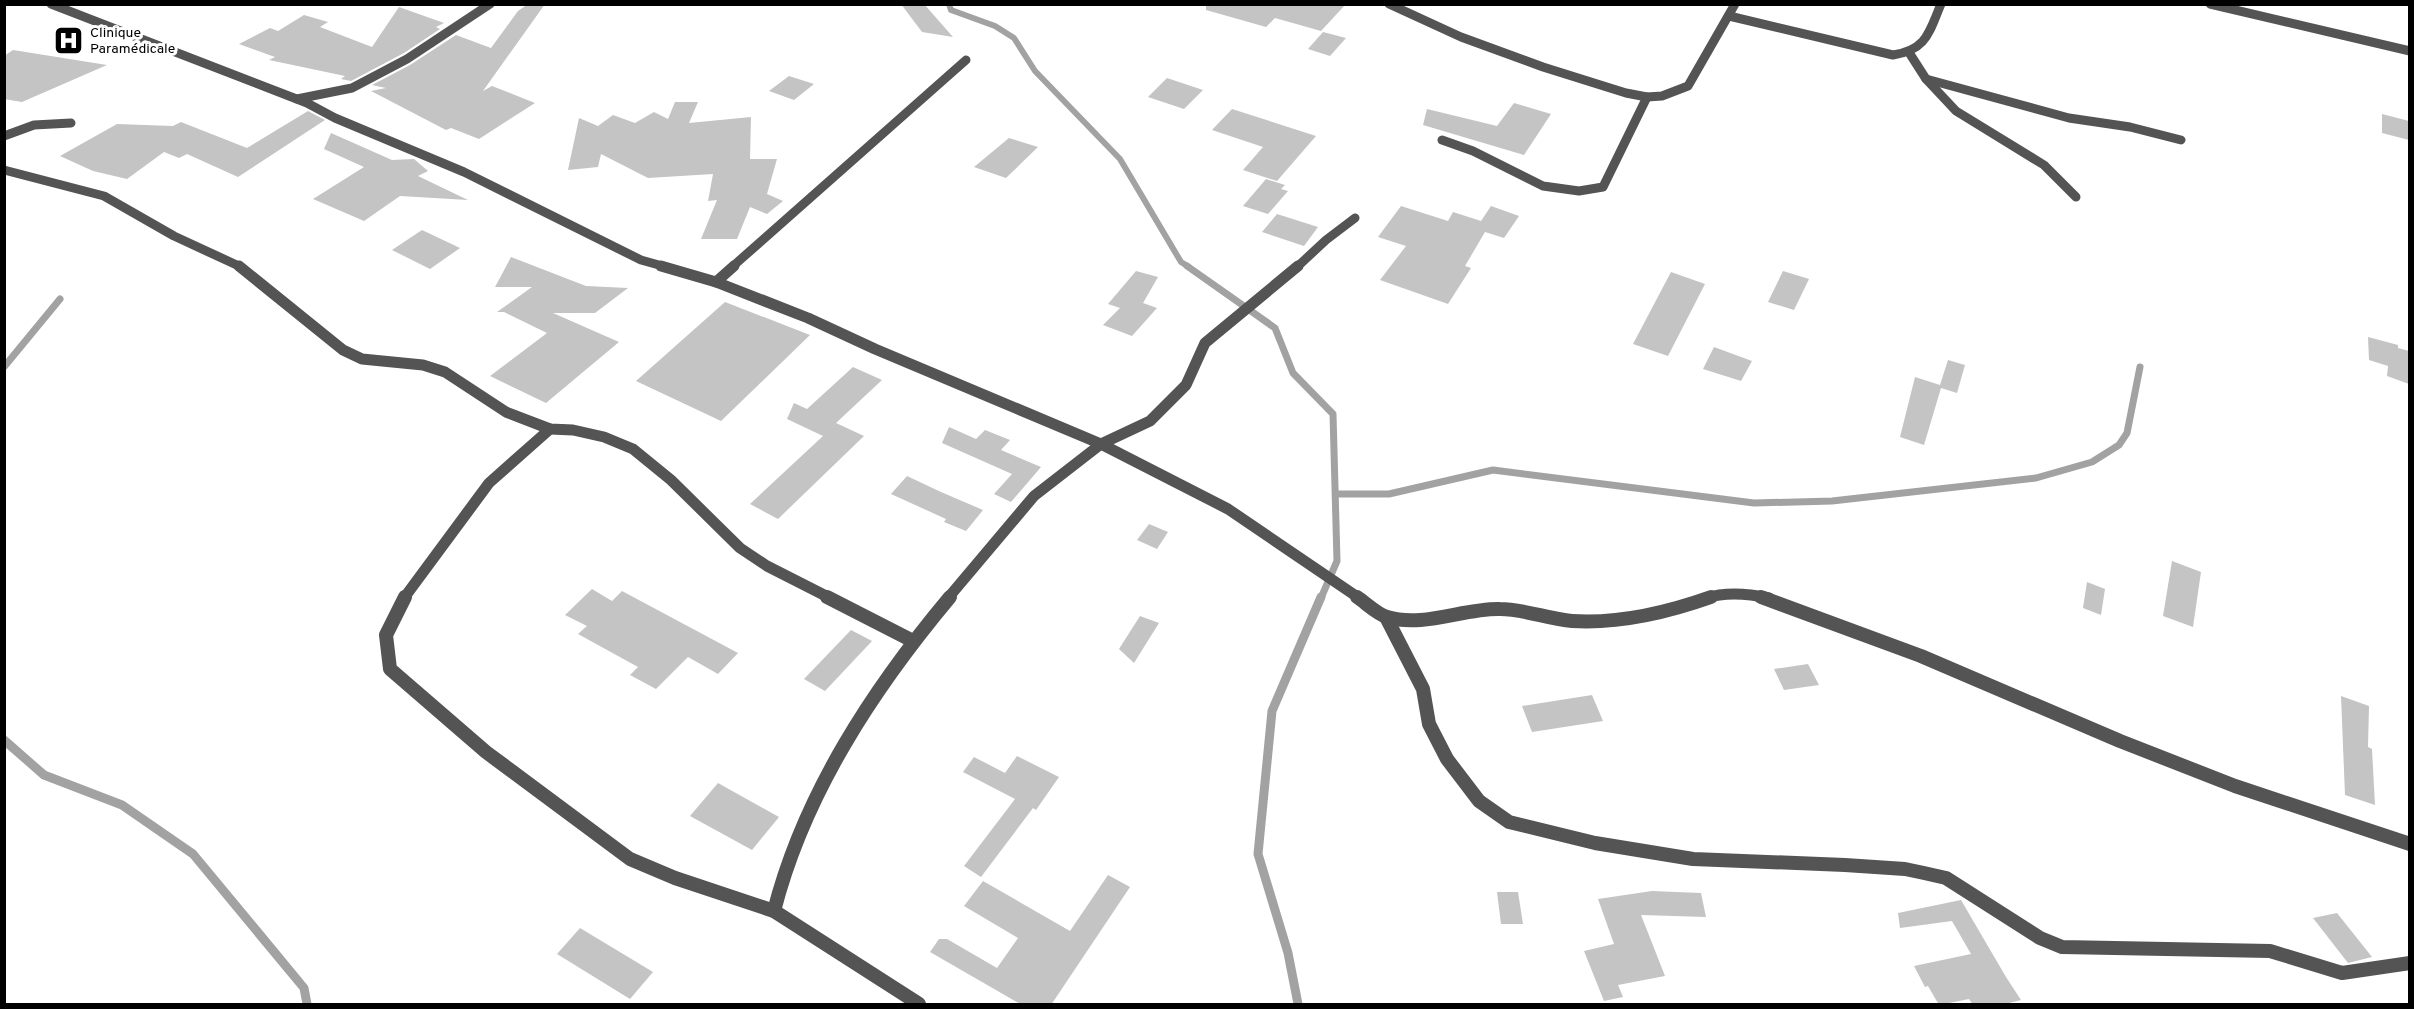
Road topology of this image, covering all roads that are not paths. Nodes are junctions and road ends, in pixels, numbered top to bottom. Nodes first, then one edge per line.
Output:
1 (51, 4) edge
2 (490, 4) edge
3 (1389, 4) edge
4 (1735, 4) edge
5 (1941, 4) edge
6 (2210, 4) edge
7 (1729, 16) junction
8 (2409, 51) edge
9 (1910, 54) junction
10 (966, 60) dead end
11 (1926, 79) junction
12 (1647, 97) junction
13 (297, 99) junction
14 (71, 123) dead end
15 (4, 136) edge
16 (1442, 140) dead end
17 (2181, 140) dead end
18 (4, 170) edge
19 (2076, 197) dead end
20 (1355, 218) dead end
21 (716, 282) junction
22 (550, 429) junction
23 (1101, 444) junction
24 (1386, 617) junction
25 (913, 641) junction
26 (2409, 844) edge
27 (774, 911) junction
28 (2409, 963) edge
29 (919, 1005) edge

1 - 13 street
2 - 13 street
3 - 12 street
4 - 7 street
5 - 9 street
6 - 8 street
7 - 9 street
7 - 12 street
9 - 11 street
10 - 21 street
11 - 17 street
11 - 19 street
12 - 16 street
13 - 21 street
14 - 15 street
18 - 22 street
20 - 23 street
21 - 23 street
22 - 25 street
22 - 27 street
23 - 24 street
23 - 25 street
24 - 26 street
24 - 28 street
25 - 27 street
27 - 29 street

